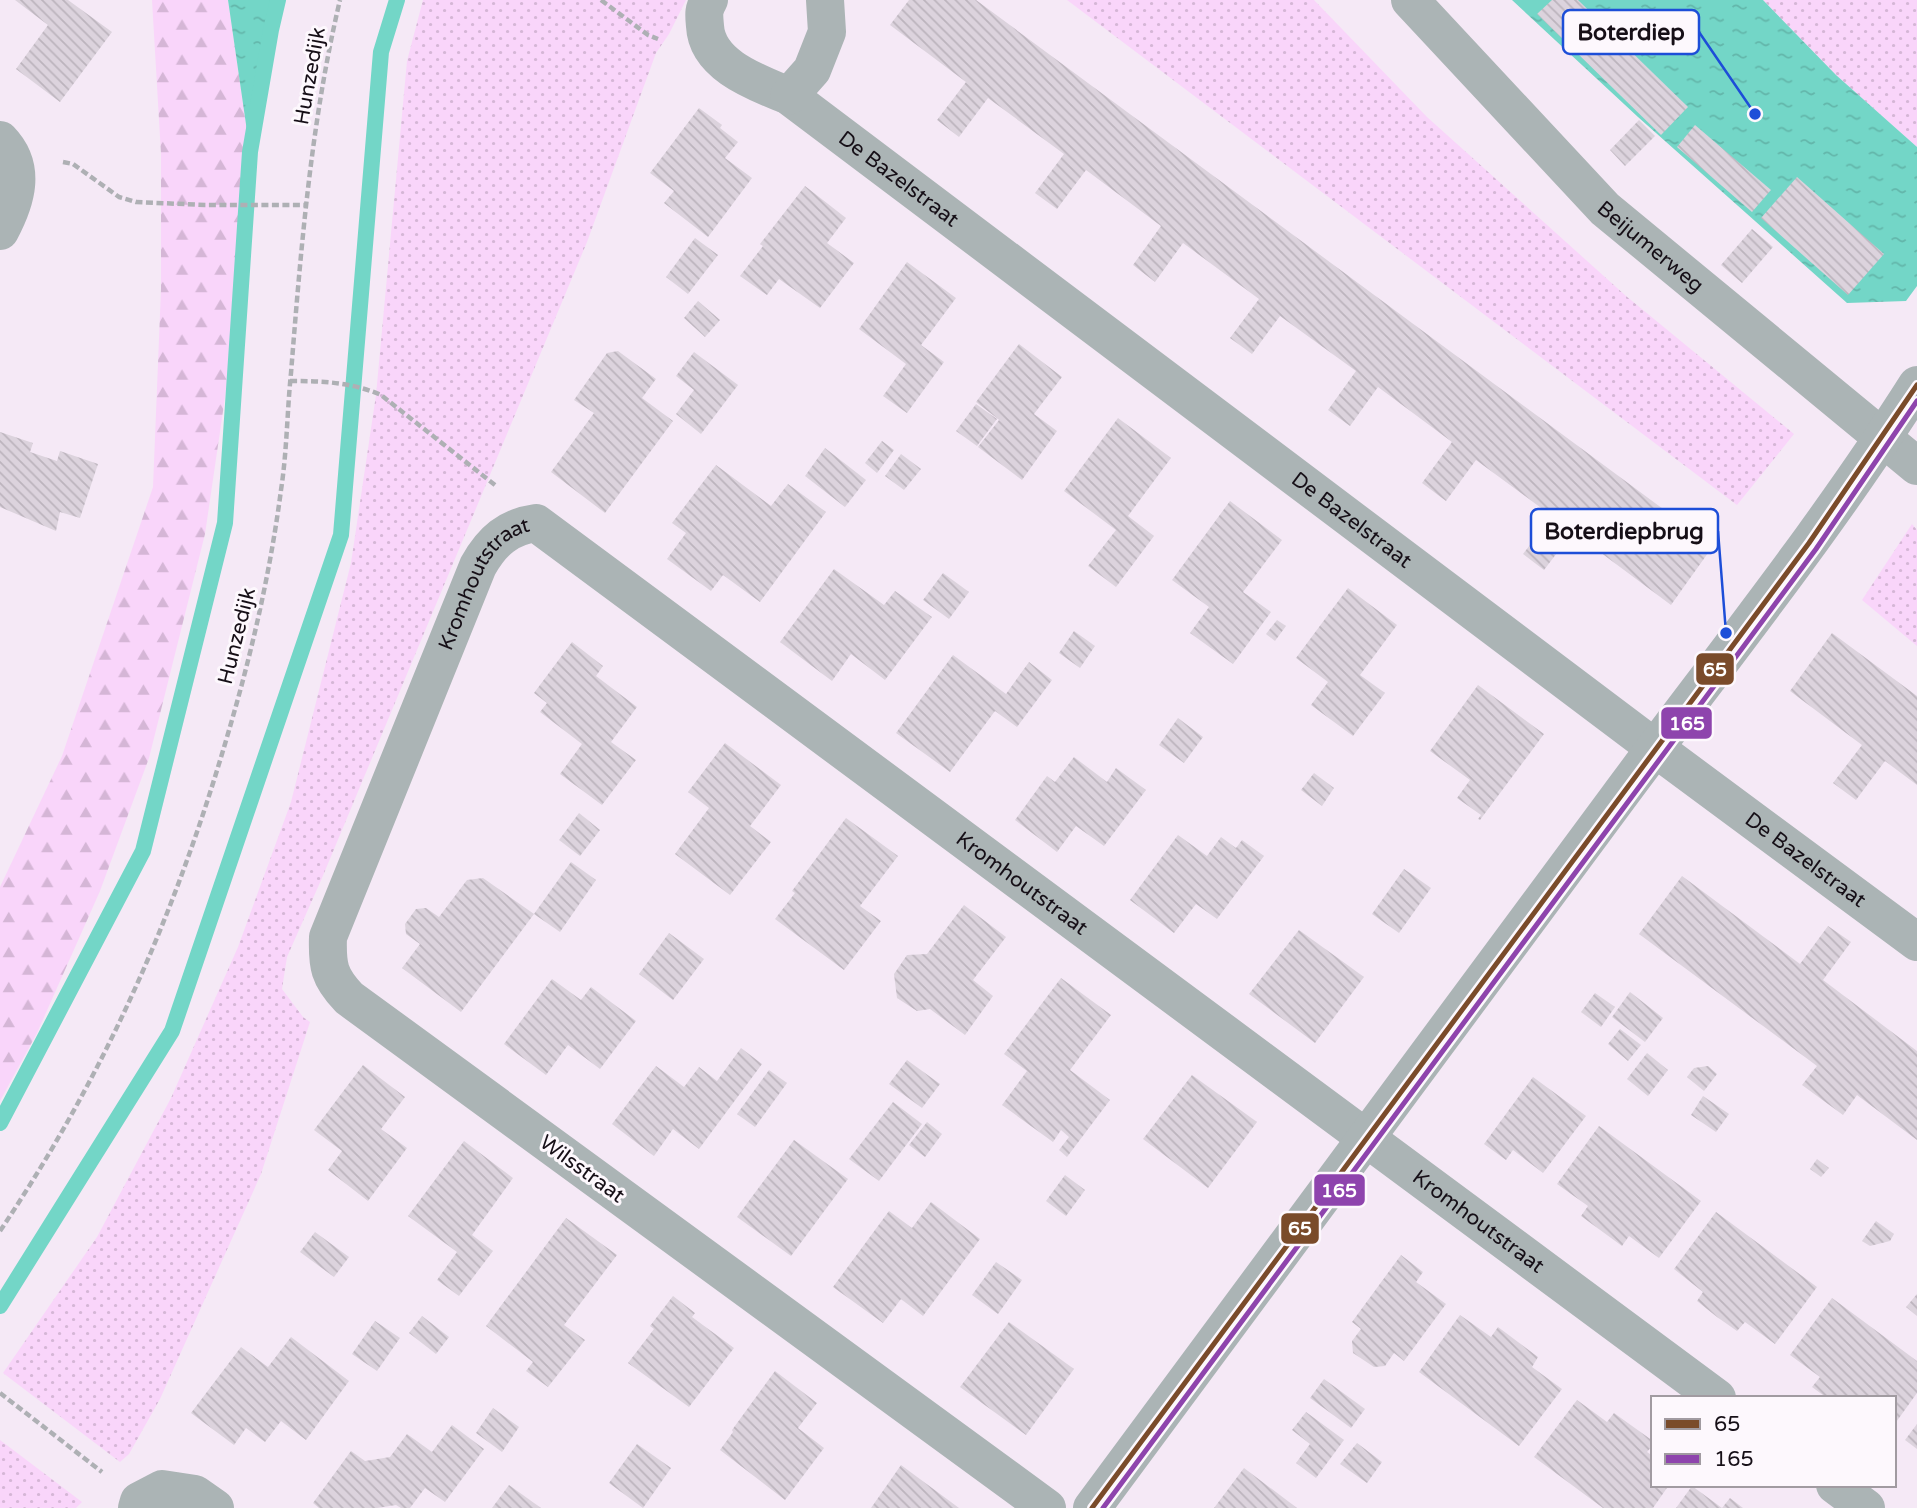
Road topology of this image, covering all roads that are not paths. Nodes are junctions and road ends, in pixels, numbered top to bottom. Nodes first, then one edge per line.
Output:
1 (709, 0) edge
2 (825, 0) edge
3 (1410, 0) edge
4 (789, 96) junction
5 (4, 144) edge
6 (0, 231) edge
7 (1917, 385) edge
8 (1883, 439) junction
9 (1917, 466) edge
10 (409, 734) joint
11 (1655, 748) junction
12 (1917, 942) edge
13 (1366, 1138) junction
14 (1714, 1396) edge
15 (1838, 1487) edge
16 (138, 1504) edge
17 (215, 1508) edge
18 (1047, 1508) edge
19 (1092, 1508) edge
20 (1866, 1508) edge

1 - 4 street, De Bazelstraat
2 - 4 street
3 - 8 street, Beijumerweg
4 - 11 street, De Bazelstraat
5 - 6 street
7 - 8 street
8 - 9 street, Beijumerweg
8 - 11 street
10 - 13 street, Kromhoutstraat
10 - 18 street, Wilsstraat
11 - 12 street, De Bazelstraat
11 - 13 street
13 - 14 street, Kromhoutstraat
13 - 19 street
15 - 20 street
16 - 17 street

